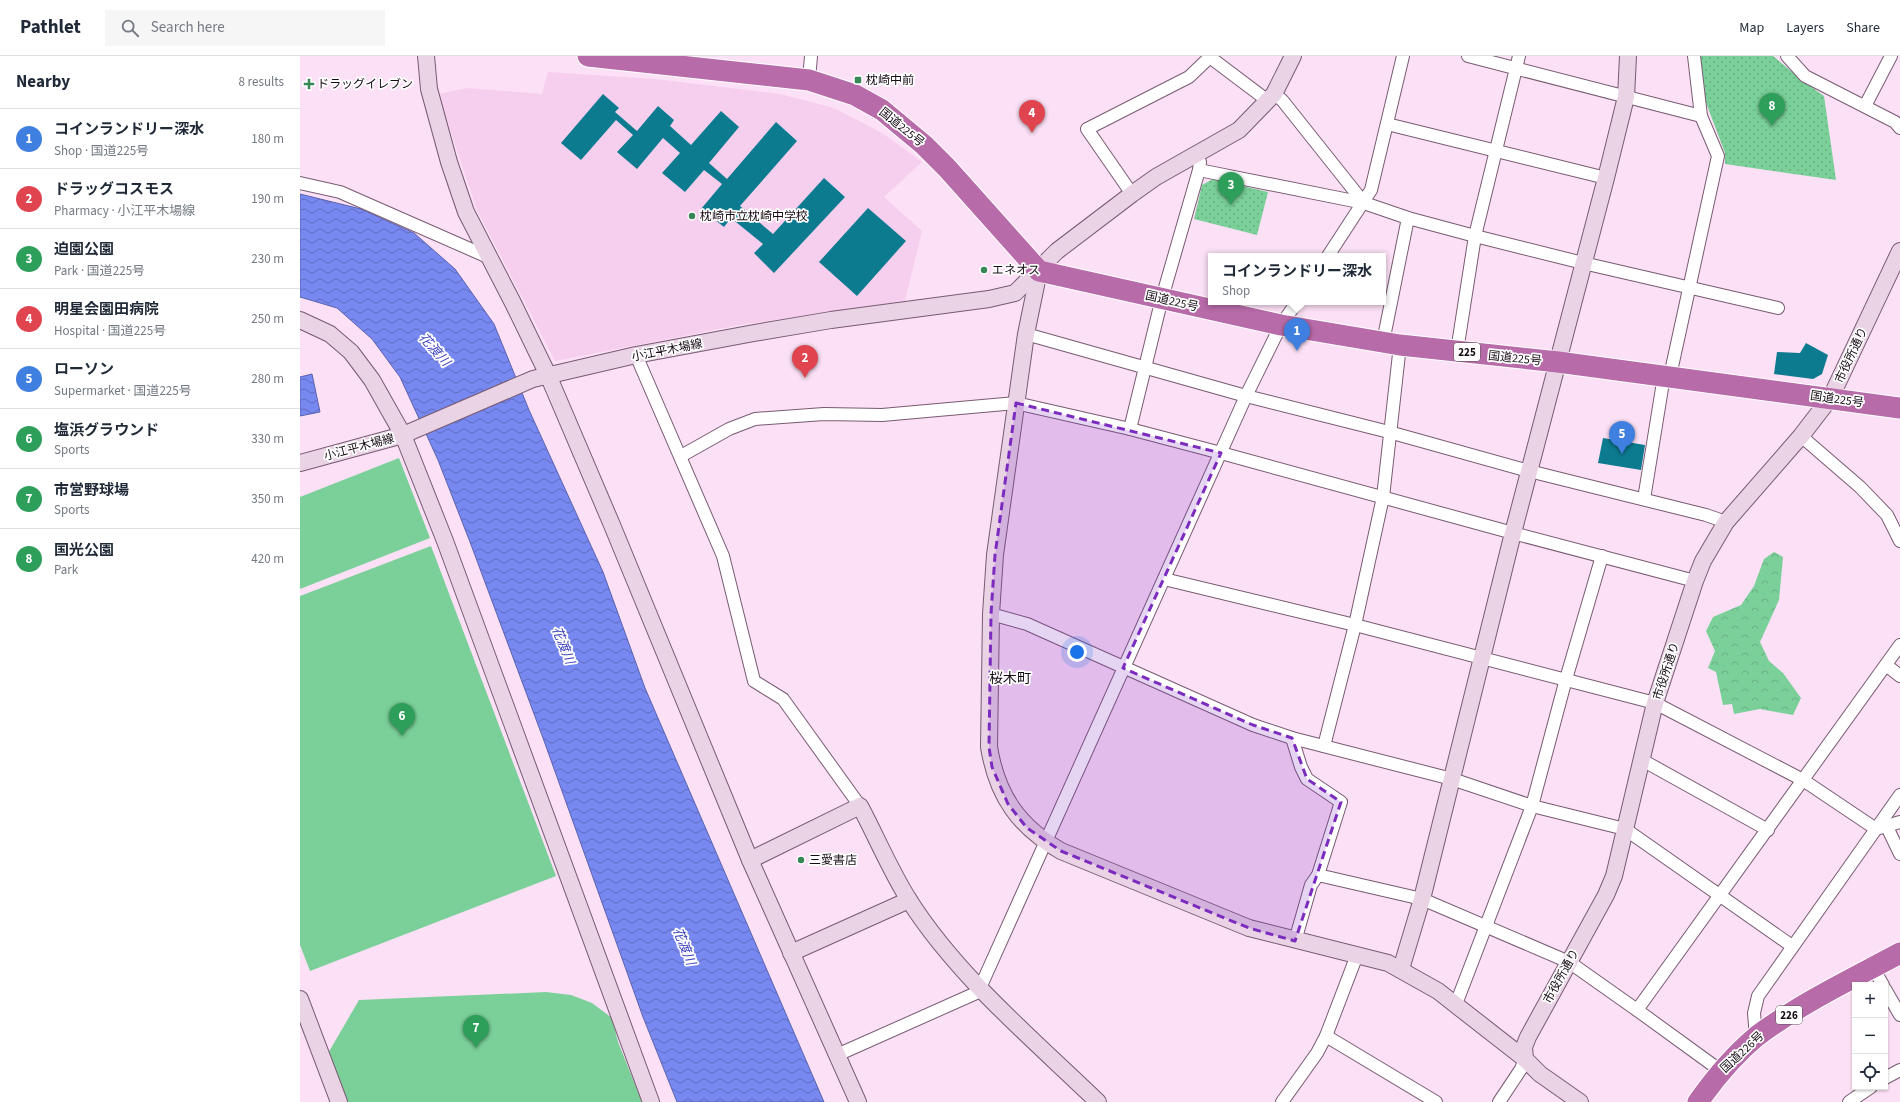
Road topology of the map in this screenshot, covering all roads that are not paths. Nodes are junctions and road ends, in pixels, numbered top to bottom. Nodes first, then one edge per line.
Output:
1 (426, 56) edge
2 (588, 56) edge
3 (810, 56) edge
4 (1293, 56) edge
5 (1403, 56) edge
6 (1468, 56) edge
7 (1519, 56) edge
8 (1628, 56) edge
9 (1694, 56) edge
10 (1787, 56) edge
11 (1891, 56) edge
12 (1211, 57) edge
13 (658, 59) edge
14 (1516, 68) junction
15 (809, 80) junction
16 (1626, 97) junction
17 (1271, 98) junction
18 (1865, 106) junction
19 (1700, 116) junction
20 (1387, 124) junction
21 (1900, 128) edge
22 (1495, 150) junction
23 (1201, 153) junction
24 (1199, 170) junction
25 (1606, 178) junction
26 (300, 183) edge
27 (1132, 194) junction
28 (1364, 203) junction
29 (1408, 218) junction
30 (1475, 236) junction
31 (1900, 251) edge
32 (1330, 253) edge
33 (488, 257) junction
34 (1584, 263) junction
35 (1039, 271) junction
36 (1691, 288) junction
37 (1162, 298) junction
38 (1295, 305) edge
39 (1778, 308) dead end
40 (300, 320) edge
41 (1281, 325) junction
42 (1026, 334) junction
43 (1391, 343) junction
44 (1458, 351) junction
45 (636, 355) junction
46 (1558, 362) junction
47 (1144, 368) junction
48 (1667, 376) junction
49 (540, 377) junction
50 (1246, 396) junction
51 (1831, 397) junction
52 (1016, 403) junction
53 (1900, 408) edge
54 (1130, 429) junction
55 (1390, 432) junction
56 (403, 435) junction
57 (1801, 436) junction
58 (1221, 453) junction
59 (681, 456) junction
60 (300, 463) edge
61 (1529, 471) junction
62 (1383, 497) junction
63 (1644, 499) junction
64 (1726, 522) junction
65 (1513, 534) junction
66 (1900, 541) edge
67 (1602, 556) junction
68 (1164, 579) junction
69 (1695, 581) junction
70 (991, 614) junction
71 (1354, 625) junction
72 (1900, 645) edge
73 (1482, 658) junction
74 (1886, 665) junction
75 (1123, 668) junction
76 (1900, 676) edge
77 (1566, 679) junction
78 (1655, 703) junction
79 (1292, 738) junction
80 (1324, 746) junction
81 (1642, 760) junction
82 (1452, 779) junction
83 (1803, 780) junction
84 (1900, 795) edge
85 (860, 806) junction
86 (1532, 806) junction
87 (1900, 822) edge
88 (1882, 828) junction
89 (1625, 830) junction
90 (1768, 830) junction
91 (1045, 842) junction
92 (1900, 854) edge
93 (750, 860) junction
94 (1318, 875) junction
95 (1720, 895) junction
96 (1422, 899) junction
97 (909, 900) junction
98 (1486, 928) junction
99 (1295, 941) junction
100 (1792, 946) junction
101 (791, 953) junction
102 (1900, 953) edge
103 (1357, 955) junction
104 (1569, 962) junction
105 (1401, 969) junction
106 (1878, 977) edge
107 (981, 989) junction
108 (1888, 994) edge
109 (1456, 1004) junction
110 (301, 1005) edge
111 (1637, 1010) junction
112 (1900, 1014) edge
113 (1326, 1036) junction
114 (1756, 1037) junction
115 (837, 1055) junction
116 (1525, 1059) junction
117 (1900, 1070) edge
118 (1721, 1071) junction
119 (1888, 1076) edge
120 (1867, 1090) edge
121 (339, 1102) edge
122 (651, 1102) edge
123 (858, 1102) edge
124 (1098, 1102) edge
125 (1282, 1102) edge
126 (1436, 1102) edge
127 (1499, 1102) edge
128 (1580, 1102) edge
129 (1698, 1102) edge
130 (1849, 1102) edge

1 - 33 street
2 - 13 highway, 国道225号
3 - 15 street
4 - 17 street, 小江平木場線
5 - 20 street
6 - 14 street
7 - 14 street
8 - 16 street
9 - 19 street
10 - 18 street
11 - 18 street
12 - 17 street
12 - 27 street
13 - 15 highway, 国道225号
14 - 16 street
14 - 22 street
15 - 35 highway, 国道225号
16 - 19 street
16 - 25 street
17 - 23 street, 小江平木場線
17 - 28 street
18 - 21 street
19 - 36 street
20 - 22 street
20 - 28 street
22 - 25 street
22 - 30 street
23 - 24 street
23 - 27 street, 小江平木場線
24 - 28 street
24 - 37 street
25 - 34 street
26 - 33 street
27 - 35 street, 小江平木場線
28 - 29 street
28 - 32 street
29 - 30 street
29 - 43 street
30 - 34 street
30 - 44 street
31 - 51 street, 市役所通り
33 - 49 street
34 - 36 street
34 - 46 street
35 - 37 highway, 国道225号 / 225
35 - 42 street
35 - 45 street, 小江平木場線
36 - 39 street
36 - 48 street
37 - 41 highway, 国道225号 / 225
37 - 47 street
38 - 41 street
40 - 56 street
41 - 43 highway, 国道225号 / 225
41 - 50 street
42 - 47 street
42 - 52 street
43 - 44 highway, 国道225号 / 225
43 - 55 street
44 - 46 highway, 国道225号 / 225
45 - 49 street, 小江平木場線
45 - 59 street
46 - 48 highway, 国道225号 / 225
46 - 61 street
47 - 50 street
47 - 54 street
48 - 51 highway, 国道225号 / 225
48 - 63 street
49 - 56 street, 小江平木場線
49 - 93 street
50 - 55 street
50 - 58 street
51 - 53 highway, 国道225号 / 225
51 - 57 street, 市役所通り
52 - 54 street
52 - 59 street
52 - 70 street
54 - 58 street
55 - 61 street
55 - 62 street
56 - 60 street, 小江平木場線
56 - 122 street
57 - 64 street, 市役所通り
57 - 66 street
58 - 62 street
58 - 68 street
59 - 85 street
61 - 63 street
61 - 65 street
62 - 65 street
62 - 71 street
63 - 64 street
64 - 69 street, 市役所通り
65 - 67 street
65 - 73 street
67 - 69 street
67 - 77 street
68 - 71 street
68 - 75 street
69 - 78 street, 市役所通り
70 - 75 street
70 - 91 street
71 - 73 street
71 - 80 street
72 - 74 street
73 - 77 street
73 - 82 street
74 - 76 street
74 - 83 street
75 - 79 street
75 - 91 street
77 - 78 street
77 - 86 street
78 - 81 street, 市役所通り
78 - 83 street
79 - 80 street
79 - 94 street
80 - 82 street
81 - 89 street, 市役所通り
81 - 90 street
82 - 86 street
82 - 96 street
83 - 88 street
83 - 90 street
84 - 88 street
85 - 93 street
85 - 97 street
86 - 89 street
86 - 98 street
87 - 88 street
88 - 92 street
88 - 100 street
89 - 95 street
89 - 104 street, 市役所通り
90 - 95 street
91 - 99 street
91 - 107 street
93 - 101 street
94 - 96 street
94 - 99 street
95 - 100 street
95 - 111 street
96 - 98 street
96 - 105 street
97 - 101 street
97 - 107 street
98 - 104 street
98 - 109 street
99 - 103 street
100 - 114 street
101 - 115 street
102 - 106 highway, 国道226号 / 226
103 - 105 street
103 - 113 street
104 - 111 street
104 - 116 street, 市役所通り
105 - 109 street
106 - 114 highway, 国道226号 / 226
107 - 115 street
107 - 124 street
108 - 112 street
109 - 116 street
110 - 121 street
111 - 118 street
113 - 125 street
113 - 126 street
114 - 118 highway, 国道226号 / 226
115 - 123 street
116 - 127 street
116 - 128 street
117 - 119 street
118 - 129 highway, 国道226号 / 226
120 - 130 street

